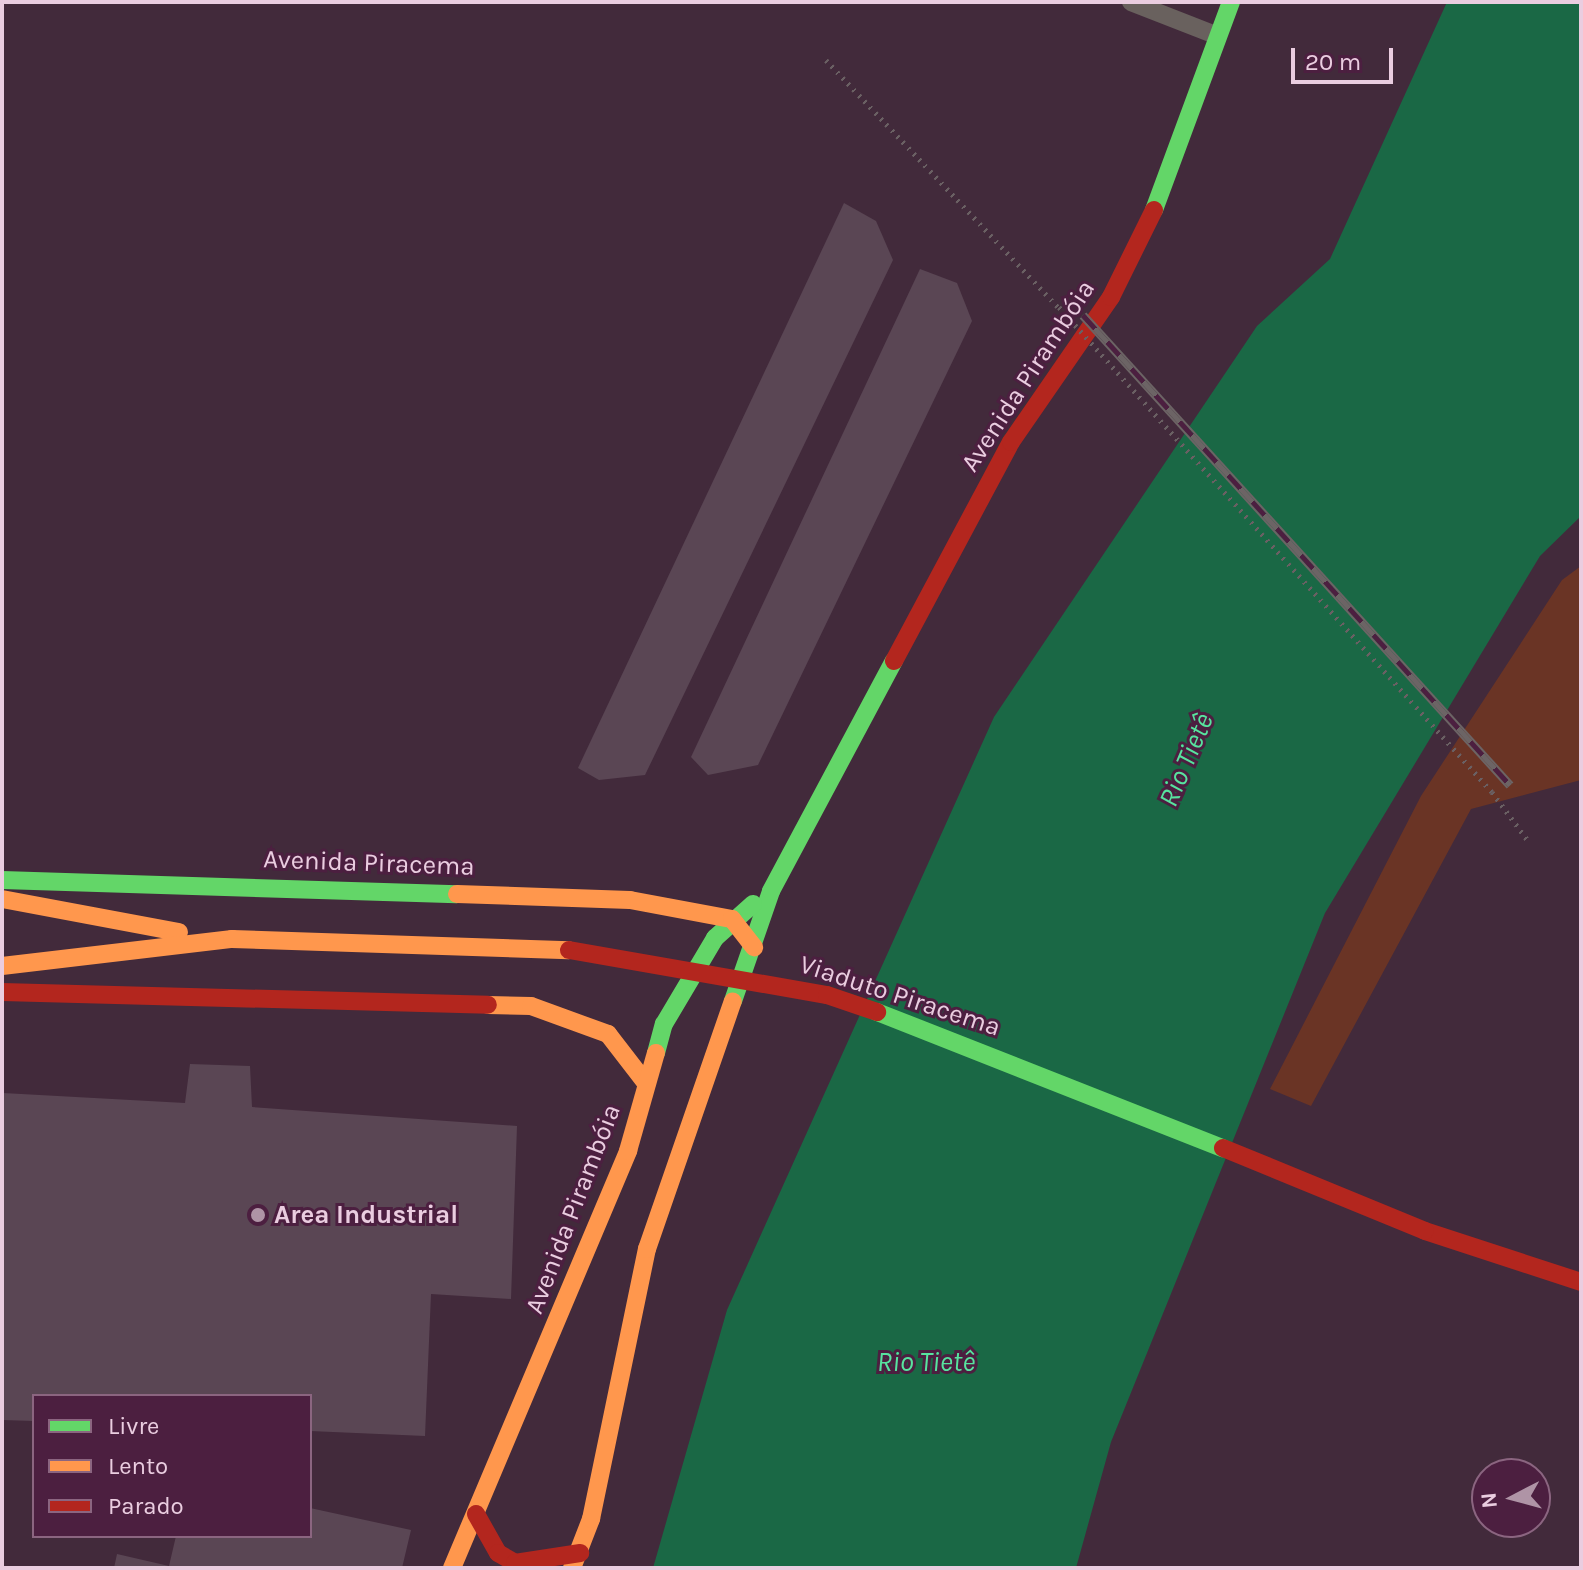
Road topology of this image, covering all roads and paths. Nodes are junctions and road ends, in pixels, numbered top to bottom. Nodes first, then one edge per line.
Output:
1 (1131, 2) edge
2 (1231, 2) edge
3 (1219, 36) junction
4 (826, 60) dead end
5 (1529, 842) dead end
6 (2, 880) edge
7 (771, 891) junction
8 (2, 899) edge
9 (732, 919) junction
10 (208, 939) junction
11 (754, 947) junction
12 (2, 966) edge
13 (2, 992) edge
14 (645, 1082) junction
15 (1581, 1282) edge
16 (476, 1514) junction
17 (576, 1561) edge
18 (452, 1568) edge

1 - 3 lane
2 - 3 main road, Avenida Pirambóia
3 - 7 main road, Avenida Pirambóia
4 - 5 path, bridge
6 - 9 main road, Avenida Piracema
7 - 9 main road, Avenida Pirambóia
7 - 11 main road, Avenida Pirambóia
8 - 10 main road
9 - 11 main road
9 - 14 main road, Avenida Pirambóia
10 - 12 main road
10 - 15 main road, Viaduto Piracema, bridge
11 - 17 main road, Avenida Pirambóia
13 - 14 main road
14 - 16 main road, Avenida Pirambóia
16 - 17 main road
16 - 18 main road, Avenida Pirambóia

